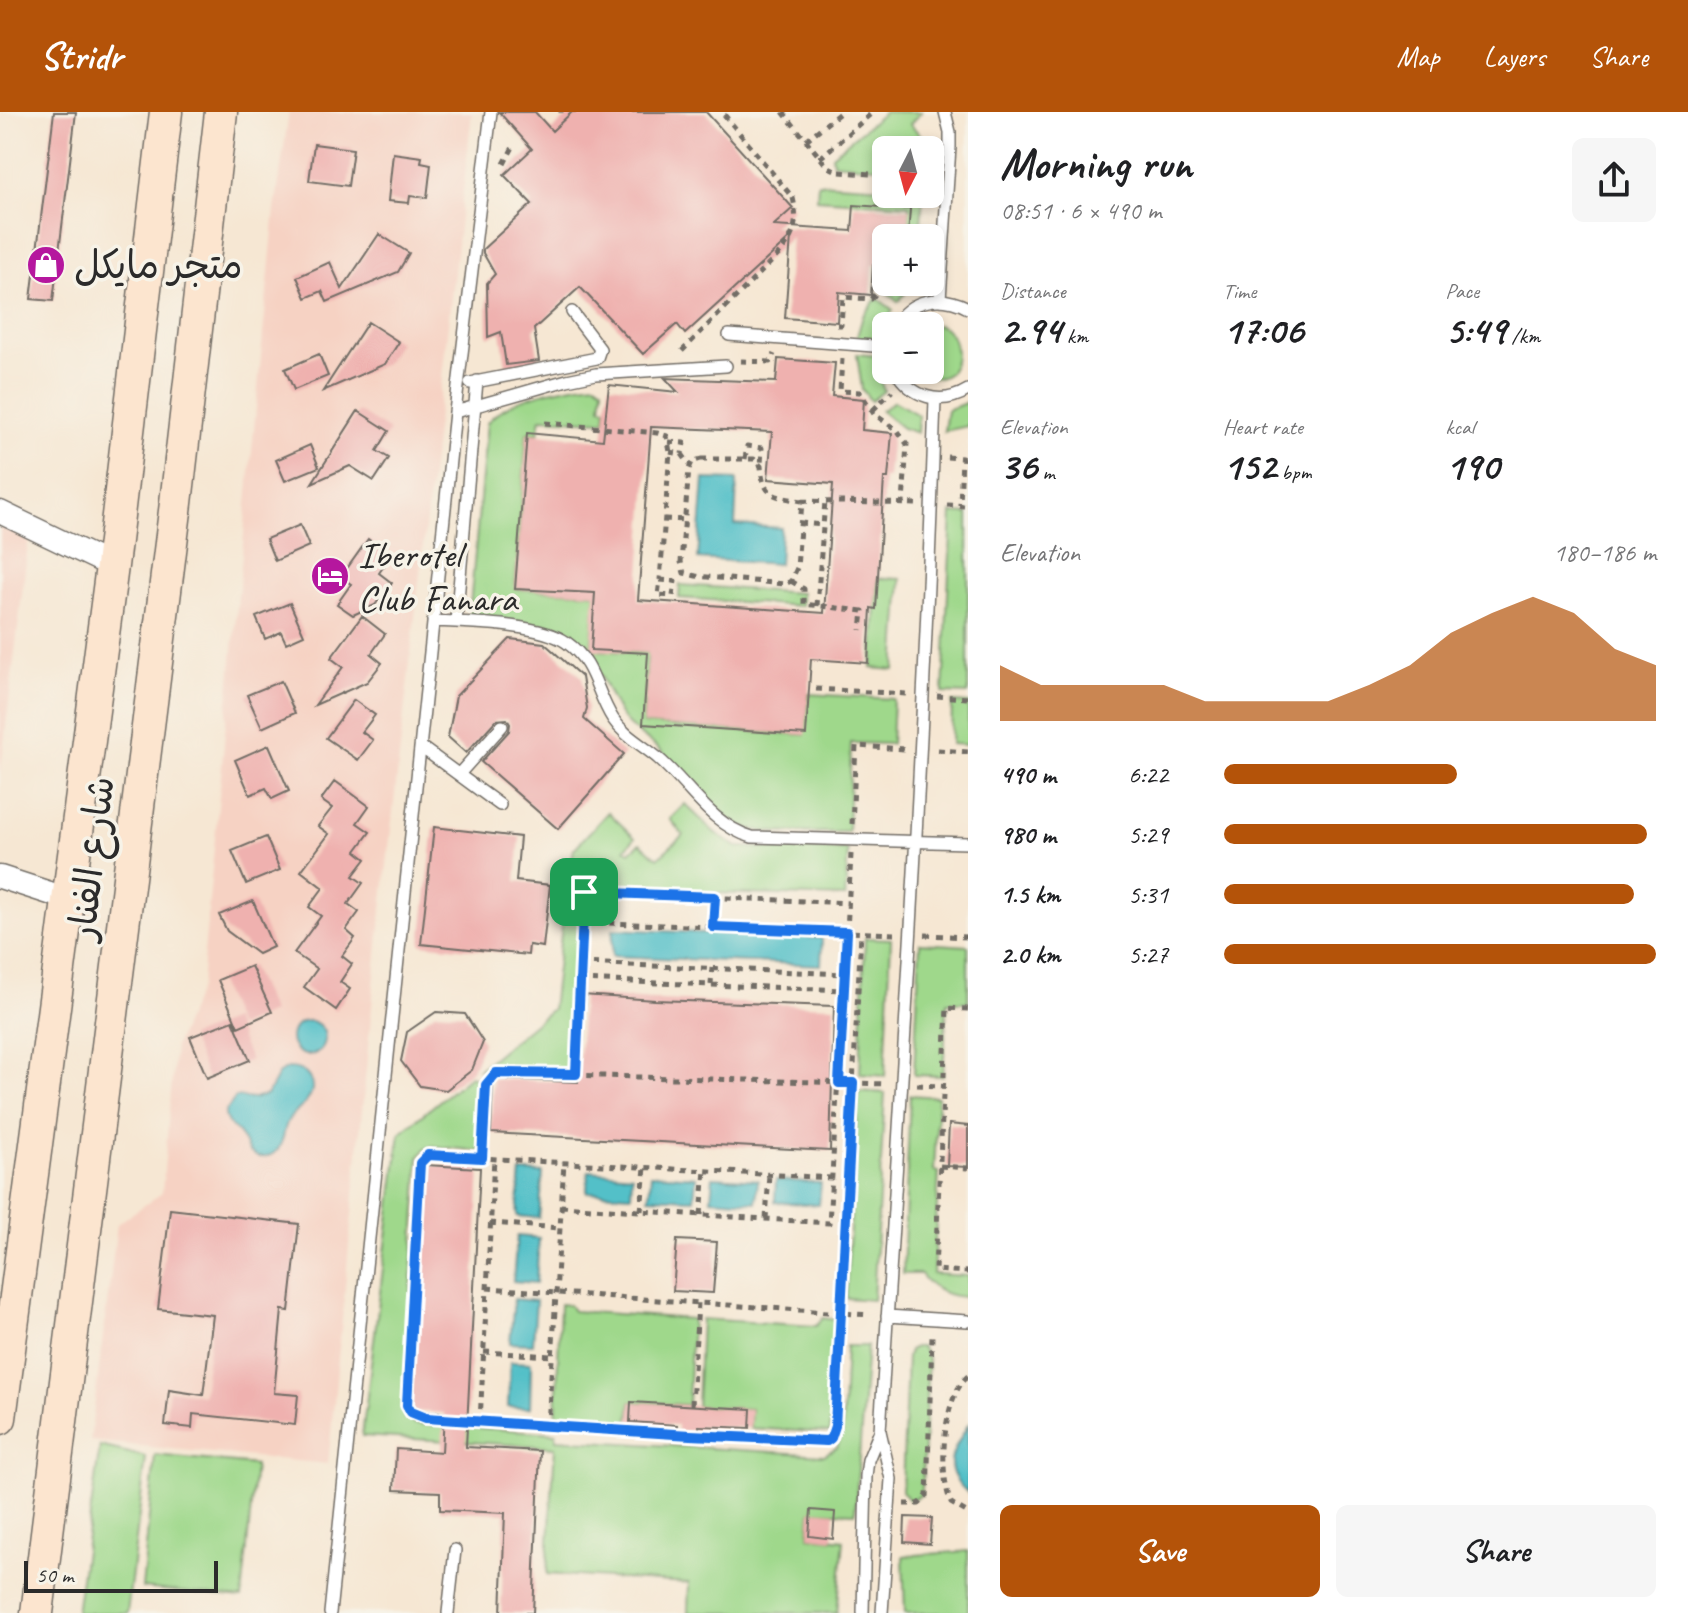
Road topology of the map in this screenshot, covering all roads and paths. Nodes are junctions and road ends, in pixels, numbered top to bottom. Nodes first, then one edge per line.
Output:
1 (166, 112) edge
2 (221, 112) edge
3 (491, 112) edge
4 (722, 112) edge
5 (783, 112) edge
6 (841, 112) edge
7 (873, 112) edge
8 (945, 112) edge
9 (806, 140) junction
10 (820, 158) junction
11 (872, 174) edge
12 (874, 296) edge
13 (940, 299) junction
14 (968, 308) edge
15 (572, 312) dead end
16 (905, 312) edge
17 (828, 324) dead end
18 (729, 335) dead end
19 (843, 344) junction
20 (872, 346) edge
21 (726, 366) dead end
22 (664, 368) junction
23 (477, 381) junction
24 (900, 384) edge
25 (904, 384) edge
26 (458, 385) junction
27 (968, 390) edge
28 (935, 399) junction
29 (475, 406) junction
30 (873, 410) junction
31 (455, 412) junction
32 (545, 423) dead end
33 (669, 442) junction
34 (670, 452) junction
35 (682, 454) junction
36 (745, 459) junction
37 (690, 465) junction
38 (761, 466) junction
39 (802, 501) junction
40 (825, 501) junction
41 (903, 503) junction
42 (932, 504) junction
43 (964, 506) dead end
44 (0, 512) edge
45 (664, 519) junction
46 (685, 520) junction
47 (800, 523) junction
48 (823, 525) junction
49 (112, 566) junction
50 (682, 568) junction
51 (660, 580) junction
52 (675, 581) junction
53 (791, 581) junction
54 (804, 589) junction
55 (818, 590) junction
56 (817, 606) junction
57 (433, 621) junction
58 (456, 622) junction
59 (861, 630) dead end
60 (816, 689) dead end
61 (923, 695) junction
62 (968, 698) edge
63 (502, 726) dead end
64 (421, 747) junction
65 (459, 774) junction
66 (500, 805) dead end
67 (917, 841) junction
68 (968, 843) edge
69 (0, 877) edge
70 (715, 897) junction
71 (68, 899) junction
72 (849, 903) dead end
73 (583, 922) junction
74 (713, 927) junction
75 (861, 933) dead end
76 (911, 935) junction
77 (968, 937) edge
78 (581, 963) junction
79 (712, 968) junction
80 (845, 974) junction
81 (580, 980) junction
82 (711, 985) junction
83 (844, 990) junction
84 (968, 1009) edge
85 (576, 1074) junction
86 (839, 1083) junction
87 (853, 1083) junction
88 (902, 1085) junction
89 (944, 1086) junction
90 (482, 1158) junction
91 (494, 1158) junction
92 (564, 1162) junction
93 (940, 1166) junction
94 (645, 1167) junction
95 (968, 1168) edge
96 (705, 1170) junction
97 (769, 1174) junction
98 (832, 1178) junction
99 (561, 1206) junction
100 (641, 1211) junction
101 (701, 1215) junction
102 (766, 1219) junction
103 (490, 1223) junction
104 (560, 1228) junction
105 (968, 1272) edge
106 (487, 1288) junction
107 (556, 1293) junction
108 (698, 1303) junction
109 (841, 1313) junction
110 (887, 1316) junction
111 (933, 1319) junction
112 (968, 1321) edge
113 (484, 1352) junction
114 (552, 1356) junction
115 (968, 1376) edge
116 (692, 1405) dead end
117 (0, 1418) edge
118 (480, 1421) junction
119 (548, 1426) junction
120 (880, 1431) junction
121 (891, 1503) junction
122 (968, 1513) edge
123 (455, 1550) dead end
124 (37, 1613) edge
125 (330, 1613) edge
126 (448, 1613) edge
127 (863, 1613) edge
128 (882, 1613) edge

1 - 49 main road, شارع الفنار
2 - 124 main road, شارع الفنار
3 - 26 lane
4 - 22 path
5 - 9 path
6 - 9 path
7 - 10 path
8 - 13 lane
9 - 10 path
10 - 11 path
12 - 17 path
13 - 14 lane
13 - 16 lane
15 - 23 lane
18 - 19 lane
19 - 20 lane
19 - 30 path
21 - 22 lane
22 - 29 lane
23 - 26 lane
23 - 29 lane
24 - 30 path
25 - 28 lane
26 - 31 lane
27 - 28 lane
28 - 42 lane
29 - 31 lane
29 - 58 lane
30 - 41 path
31 - 57 lane
32 - 33 path
33 - 34 path
33 - 35 path
34 - 35 path
34 - 45 path
35 - 37 path
36 - 37 path
36 - 38 path
36 - 38 path
37 - 46 path
38 - 39 path
39 - 40 path
39 - 47 path
40 - 41 path
40 - 48 path
41 - 42 path
42 - 43 path
42 - 61 lane
44 - 49 street
45 - 46 path
45 - 51 path
46 - 50 path
47 - 48 path
47 - 53 path
48 - 55 path
49 - 71 main road, شارع الفنار
50 - 52 path
50 - 53 path
51 - 52 path
51 - 52 path
53 - 54 path
54 - 55 path
54 - 56 path
55 - 56 path
56 - 59 path
57 - 58 lane
57 - 64 lane
58 - 67 lane
60 - 61 path
61 - 62 path
61 - 67 lane
63 - 65 lane
64 - 65 lane
64 - 125 lane
65 - 66 lane
67 - 68 lane
67 - 76 lane
69 - 71 street
70 - 72 path
70 - 73 path
70 - 74 path
71 - 117 main road, شارع الفنار
73 - 74 path
73 - 78 path
74 - 80 path
75 - 87 path
76 - 77 path
76 - 88 lane
78 - 79 path
78 - 81 path
79 - 80 path
79 - 82 path
80 - 83 path
81 - 82 path
81 - 85 path
82 - 83 path
83 - 86 path
84 - 89 path
85 - 86 path
85 - 90 path
86 - 87 path
86 - 98 path
87 - 88 path
87 - 109 path
88 - 89 path
88 - 110 lane
89 - 93 path
90 - 91 path
90 - 118 path
91 - 92 path
91 - 103 path
92 - 94 path
92 - 99 path
93 - 95 path
93 - 105 path
94 - 96 path
94 - 100 path
96 - 97 path
96 - 101 path
97 - 98 path
97 - 102 path
98 - 102 path
99 - 100 path
99 - 104 path
100 - 101 path
101 - 102 path
103 - 104 path
103 - 106 path
104 - 107 path
106 - 107 path
106 - 113 path
107 - 108 path
107 - 114 path
108 - 109 path
108 - 116 path
109 - 110 path
109 - 119 path
110 - 111 lane
110 - 120 lane
111 - 112 lane
111 - 121 path
113 - 114 path
113 - 118 path
114 - 119 path
115 - 122 path
118 - 119 path
120 - 121 lane
120 - 127 lane
121 - 128 lane
123 - 126 lane

